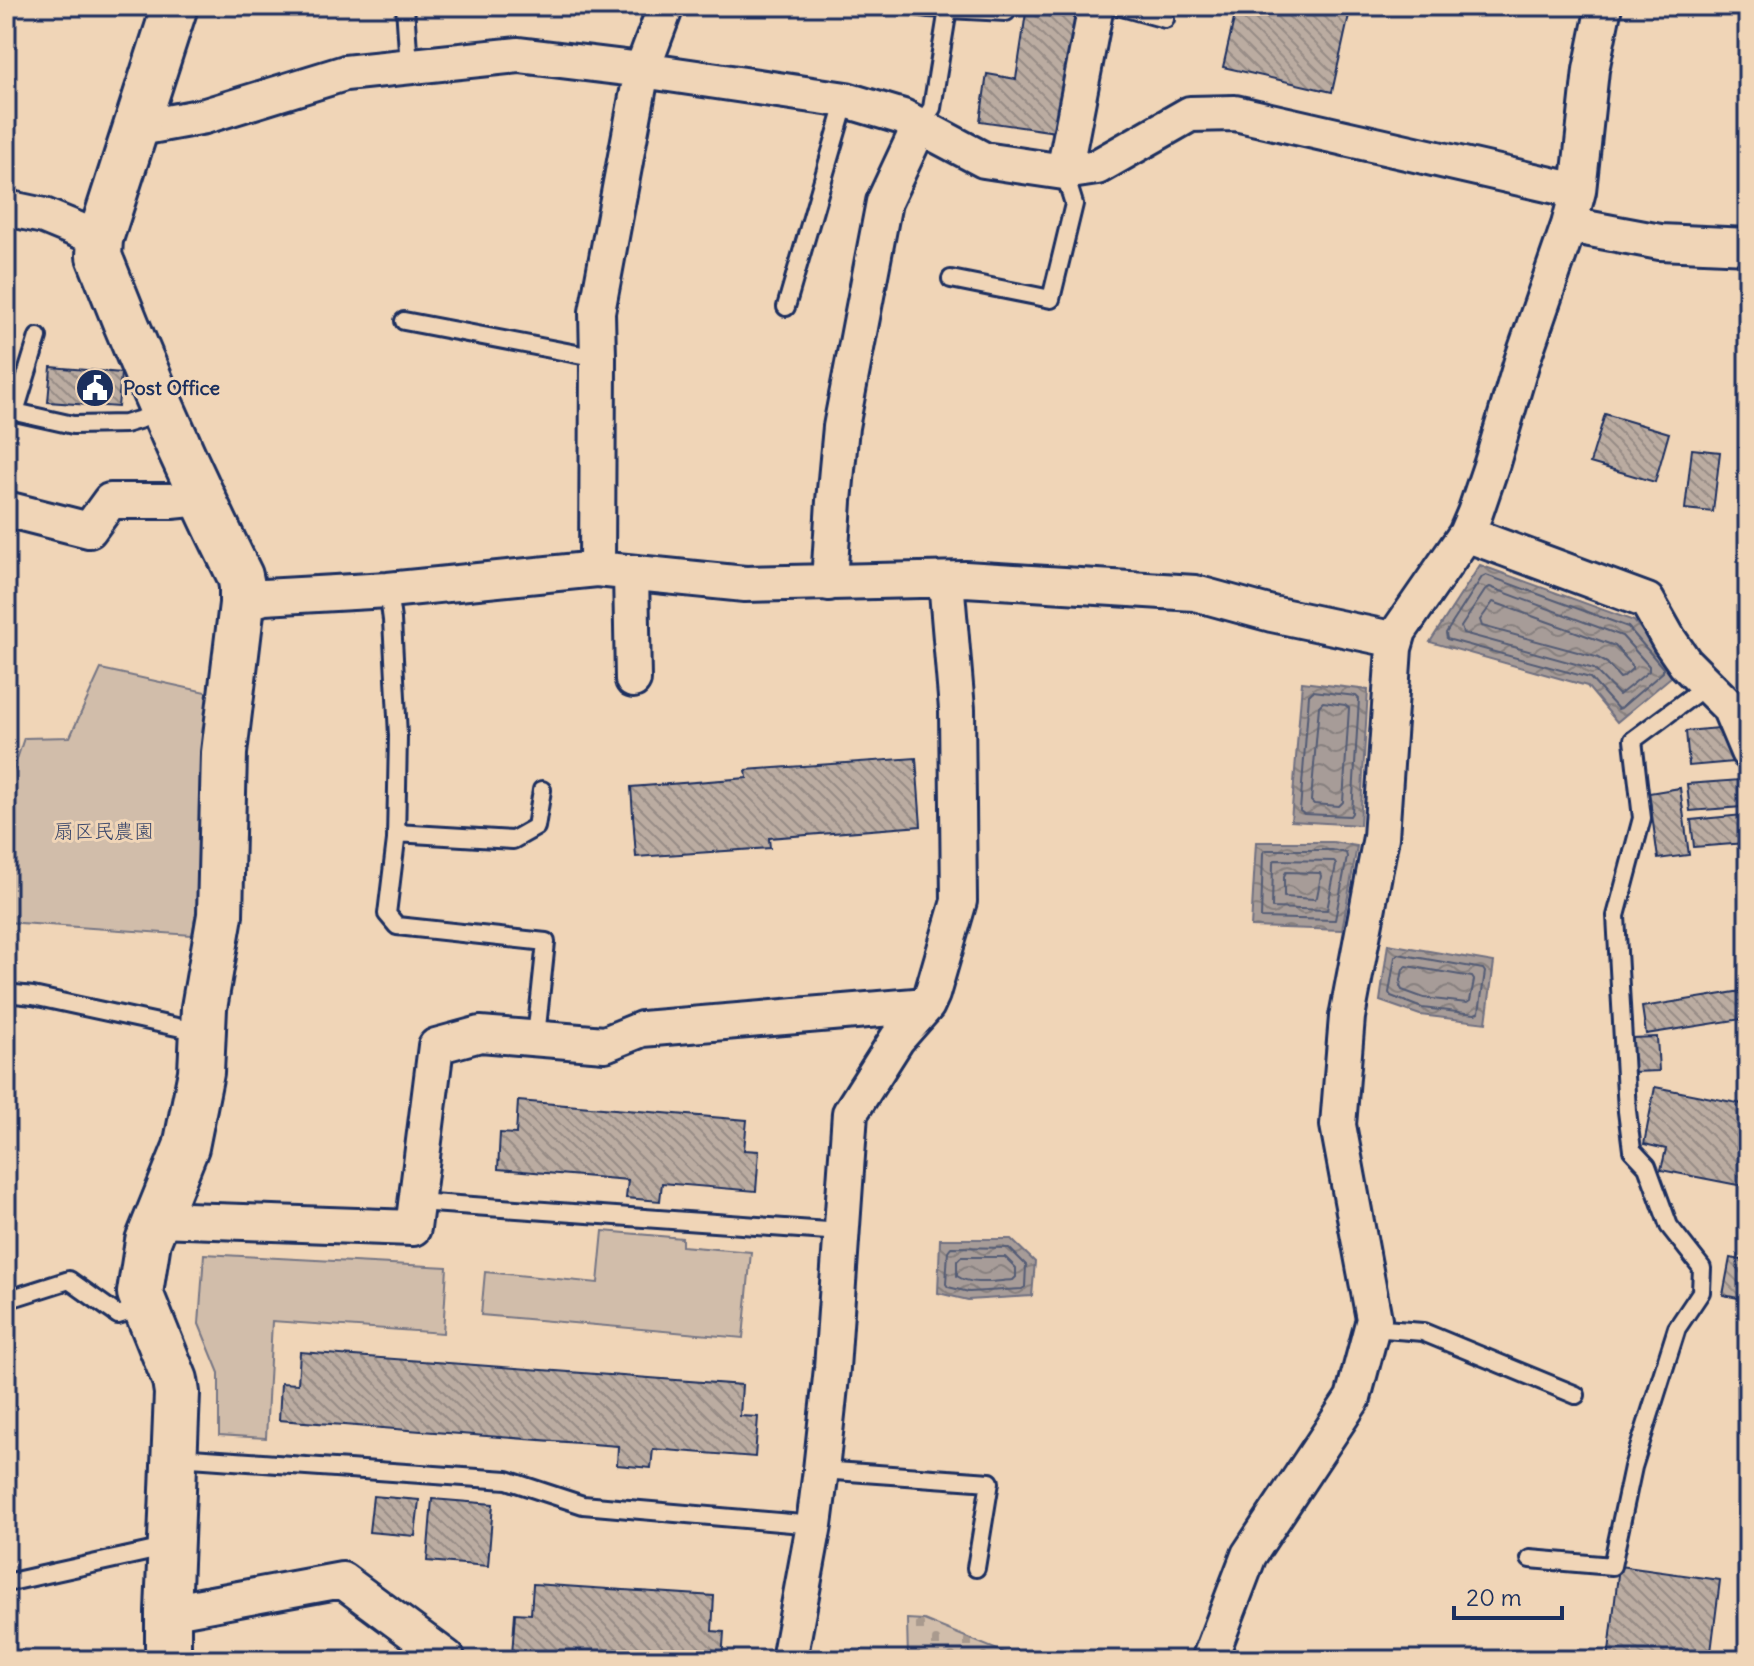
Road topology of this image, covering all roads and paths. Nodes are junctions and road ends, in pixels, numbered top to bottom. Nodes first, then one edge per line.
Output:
1 (175, 6) edge
2 (405, 6) edge
3 (666, 6) edge
4 (915, 6) edge
5 (1096, 6) edge
6 (1118, 6) edge
7 (1604, 6) edge
8 (948, 9) junction
9 (1006, 12) dead end
10 (1165, 19) dead end
11 (409, 66) junction
12 (642, 70) junction
13 (846, 100) junction
14 (920, 125) junction
15 (134, 129) junction
16 (1064, 172) junction
17 (1578, 191) junction
18 (6, 208) edge
19 (1569, 225) junction
20 (100, 239) junction
21 (1748, 246) edge
22 (951, 279) dead end
23 (786, 307) dead end
24 (404, 321) dead end
25 (38, 337) dead end
26 (598, 358) junction
27 (163, 413) junction
28 (202, 498) junction
29 (6, 509) edge
30 (1466, 534) junction
31 (597, 569) junction
32 (631, 573) junction
33 (946, 580) junction
34 (829, 583) junction
35 (388, 590) junction
36 (242, 604) junction
37 (1396, 640) junction
38 (633, 680) dead end
39 (1707, 685) junction
40 (1748, 752) edge
41 (542, 790) dead end
42 (396, 833) junction
43 (6, 993) edge
44 (927, 1005) junction
45 (203, 1032) junction
46 (536, 1037) junction
47 (417, 1202) junction
48 (157, 1219) junction
49 (842, 1232) junction
50 (6, 1300) edge
51 (145, 1307) junction
52 (1371, 1328) junction
53 (1576, 1395) dead end
54 (174, 1456) junction
55 (821, 1470) junction
56 (814, 1525) junction
57 (170, 1547) junction
58 (1530, 1559) dead end
59 (976, 1568) dead end
60 (6, 1583) edge
61 (168, 1612) junction
62 (168, 1660) edge
63 (447, 1660) edge
64 (789, 1660) edge
65 (1209, 1660) edge

1 - 15 street
2 - 11 lane
3 - 12 street
4 - 8 lane
5 - 16 street
6 - 10 lane
7 - 17 street
8 - 9 lane
8 - 14 lane
11 - 12 street
11 - 15 street
12 - 13 street
12 - 26 street
13 - 14 street
13 - 23 lane
14 - 16 street
14 - 34 street
15 - 20 street
16 - 17 street
16 - 22 lane
17 - 19 street
18 - 20 street
19 - 21 street
19 - 30 street
20 - 27 street
24 - 26 lane
25 - 27 lane
26 - 31 street
27 - 28 street
28 - 29 street
28 - 36 street
30 - 37 street
30 - 39 street
31 - 32 street
31 - 35 street
32 - 34 street
32 - 38 street
33 - 34 street
33 - 37 street
33 - 44 street
35 - 36 street
35 - 42 lane
36 - 45 street
37 - 52 street
39 - 40 street
39 - 58 lane
41 - 42 lane
42 - 46 lane
43 - 45 lane
44 - 46 street
44 - 49 street
45 - 48 street
46 - 47 street
47 - 48 street
47 - 49 lane
48 - 51 street
49 - 55 street
50 - 51 lane
51 - 54 street
52 - 53 lane
52 - 65 street
54 - 56 lane
54 - 57 street
55 - 56 street
55 - 59 lane
56 - 64 street
57 - 60 lane
57 - 61 street
61 - 62 street
61 - 63 street

